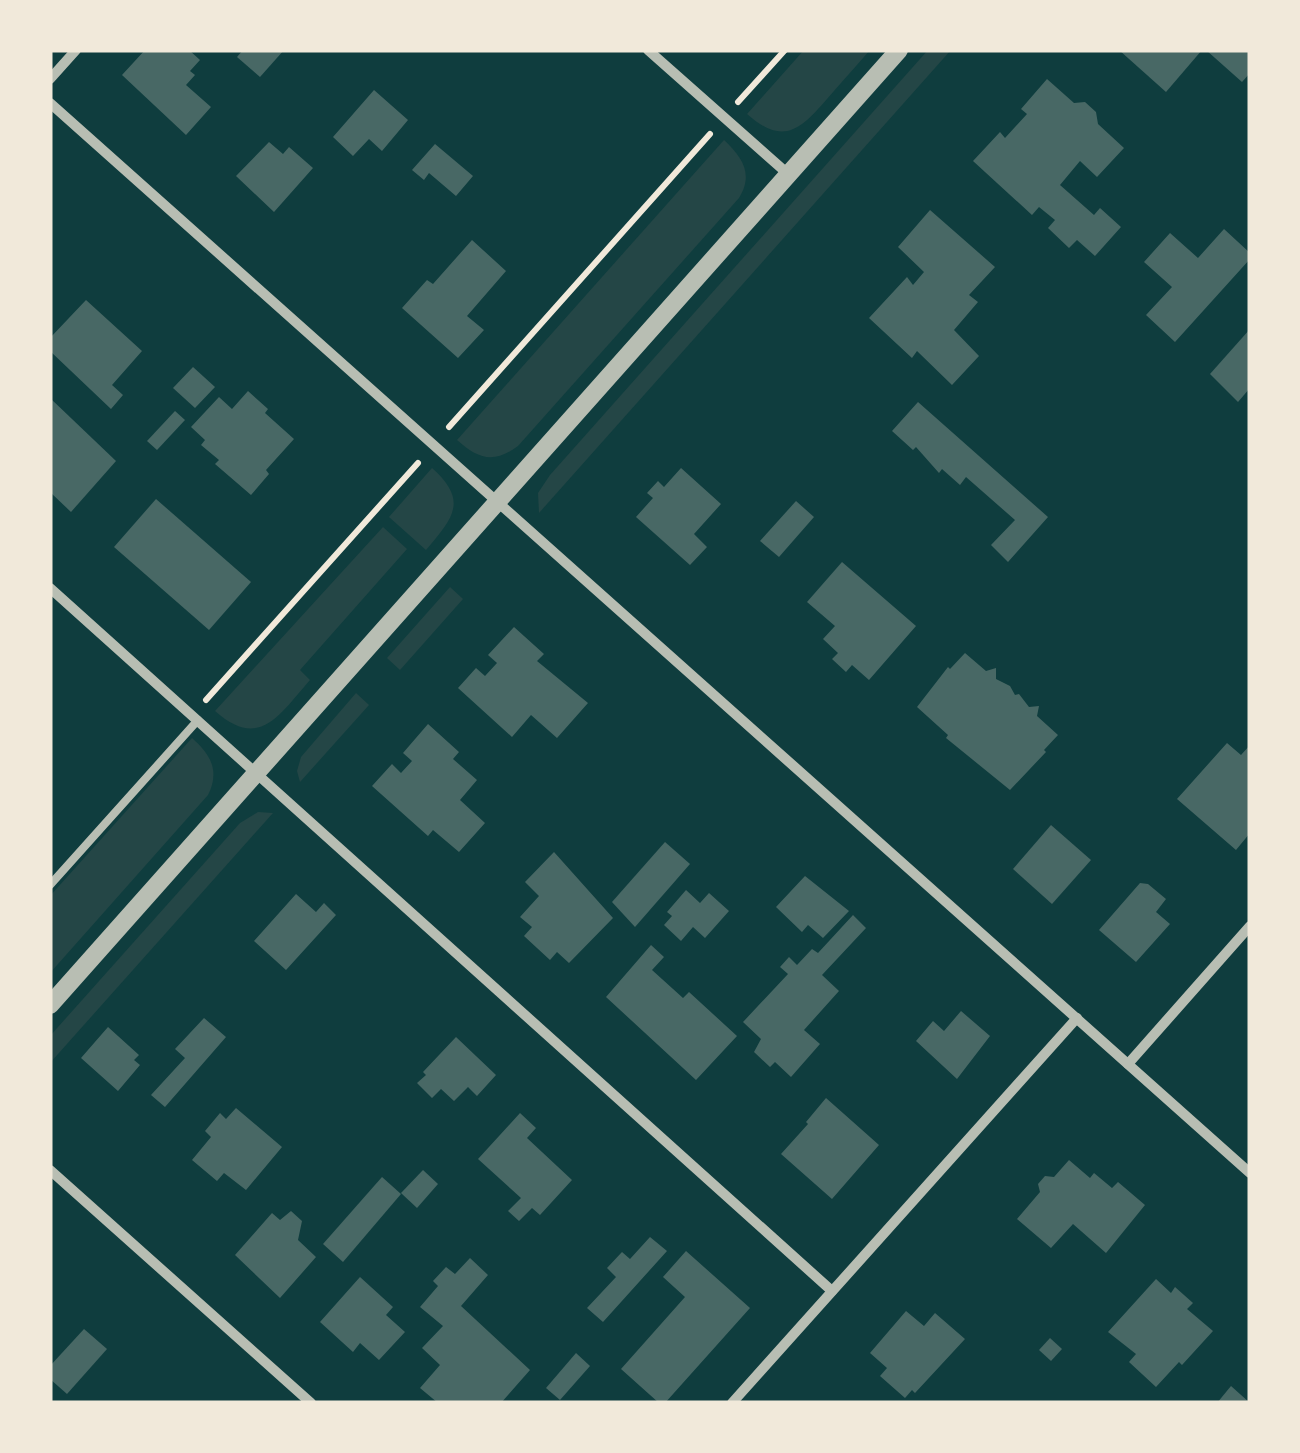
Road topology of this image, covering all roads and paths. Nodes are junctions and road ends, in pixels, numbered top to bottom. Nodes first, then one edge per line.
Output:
1 (76, 50) edge
2 (648, 50) edge
3 (785, 50) edge
4 (899, 50) edge
5 (50, 79) edge
6 (50, 103) edge
7 (725, 117) junction
8 (788, 174) junction
9 (434, 445) junction
10 (497, 502) junction
11 (50, 588) edge
12 (198, 720) junction
13 (257, 772) junction
14 (50, 885) edge
15 (1250, 926) edge
16 (50, 1005) edge
17 (1077, 1018) junction
18 (1128, 1064) junction
19 (50, 1170) edge
20 (1250, 1173) edge
21 (832, 1291) junction
22 (311, 1403) edge
23 (732, 1403) edge

1 - 5 street
2 - 7 street
3 - 7 path
4 - 8 street
6 - 9 street
7 - 8 street
7 - 9 path
8 - 10 street
9 - 10 street
9 - 12 path
10 - 13 street
10 - 17 street
11 - 12 street
12 - 13 street
12 - 14 lane
13 - 16 street
13 - 21 street
15 - 18 street
17 - 18 street
17 - 21 street
18 - 20 street
19 - 22 street
21 - 23 street

